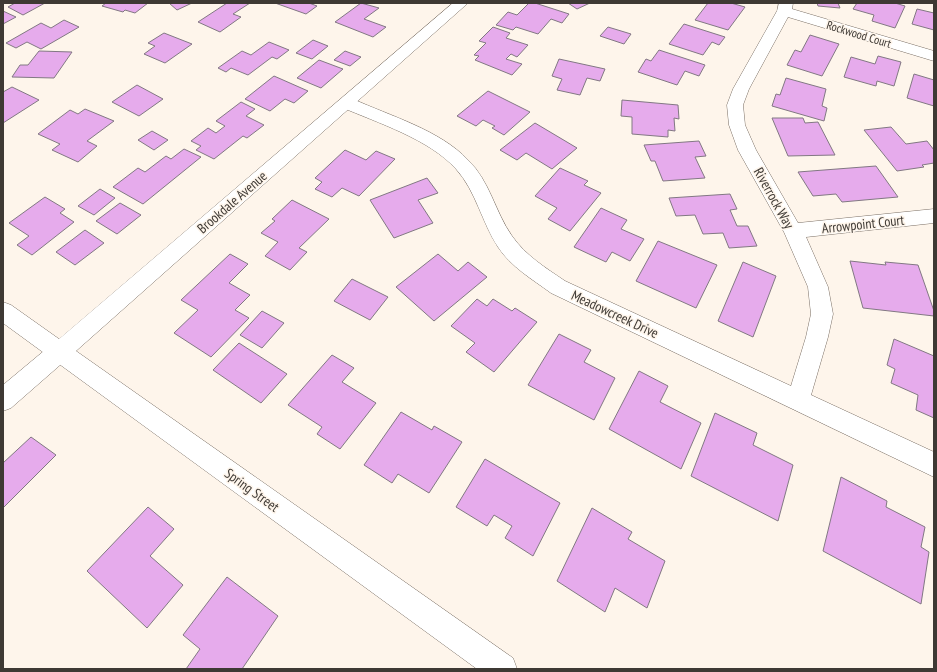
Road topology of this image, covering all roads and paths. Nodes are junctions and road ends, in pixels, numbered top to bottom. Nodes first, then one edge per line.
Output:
1 (461, 3) edge
2 (785, 7) edge
3 (934, 56) edge
4 (347, 103) junction
5 (934, 216) edge
6 (793, 231) junction
7 (3, 311) edge
8 (59, 352) junction
9 (3, 400) edge
10 (798, 400) junction
11 (934, 465) edge
12 (502, 669) edge

1 - 4 street, Brookdale Avenue
2 - 3 street, Rockwood Court
2 - 6 street, Riverrock Way
4 - 8 street, Brookdale Avenue
4 - 10 street, Meadowcreek Drive
5 - 6 street, Arrowpoint Court
6 - 10 street, Riverrock Way
7 - 8 street, Spring Street
8 - 9 street, Brookdale Avenue
8 - 12 street, Spring Street
10 - 11 street, Meadowcreek Drive

